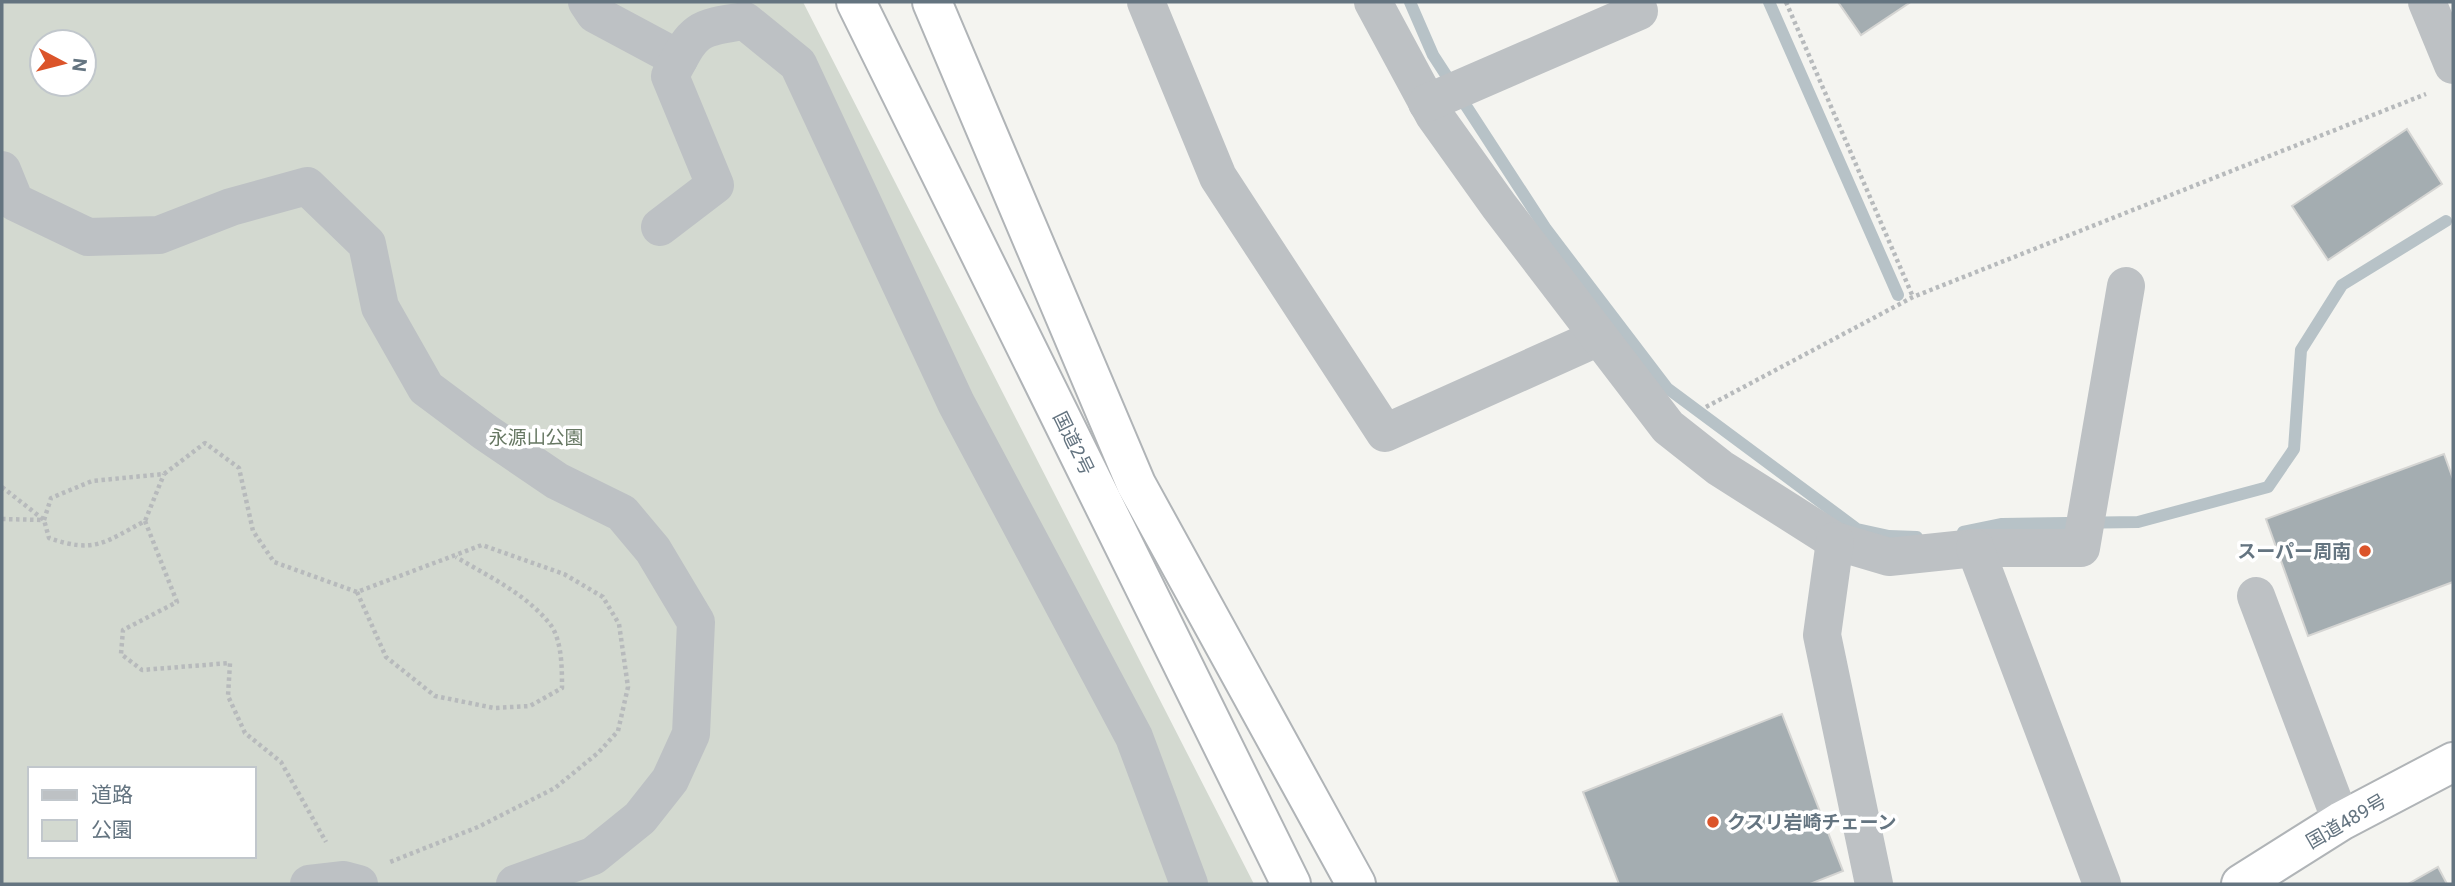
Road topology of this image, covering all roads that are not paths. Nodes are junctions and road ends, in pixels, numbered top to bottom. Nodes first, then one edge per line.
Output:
1 (587, 2) edge
2 (856, 2) edge
3 (932, 2) edge
4 (1146, 2) edge
5 (1374, 2) edge
6 (2427, 2) edge
7 (1639, 11) dead end
8 (679, 59) junction
9 (2441, 79) edge
10 (1427, 103) junction
11 (2, 170) edge
12 (660, 227) dead end
13 (2126, 286) dead end
14 (1599, 337) junction
15 (1835, 541) junction
16 (1975, 548) junction
17 (2256, 596) dead end
18 (2453, 762) edge
19 (2341, 821) junction
20 (514, 884) edge
21 (1189, 884) edge
22 (1291, 884) edge
23 (1356, 884) edge
24 (1874, 884) edge
25 (2102, 884) edge
26 (2241, 884) edge

1 - 8 street
2 - 22 highway, 国道2号
3 - 23 highway, 国道2号
4 - 14 street
5 - 10 street
6 - 9 street
7 - 10 street
8 - 12 street
8 - 21 street
10 - 14 street
11 - 20 street
13 - 16 street
14 - 15 street
15 - 16 street
15 - 24 street
16 - 25 street
17 - 19 street
18 - 19 highway, 国道489号
19 - 26 highway, 国道489号

